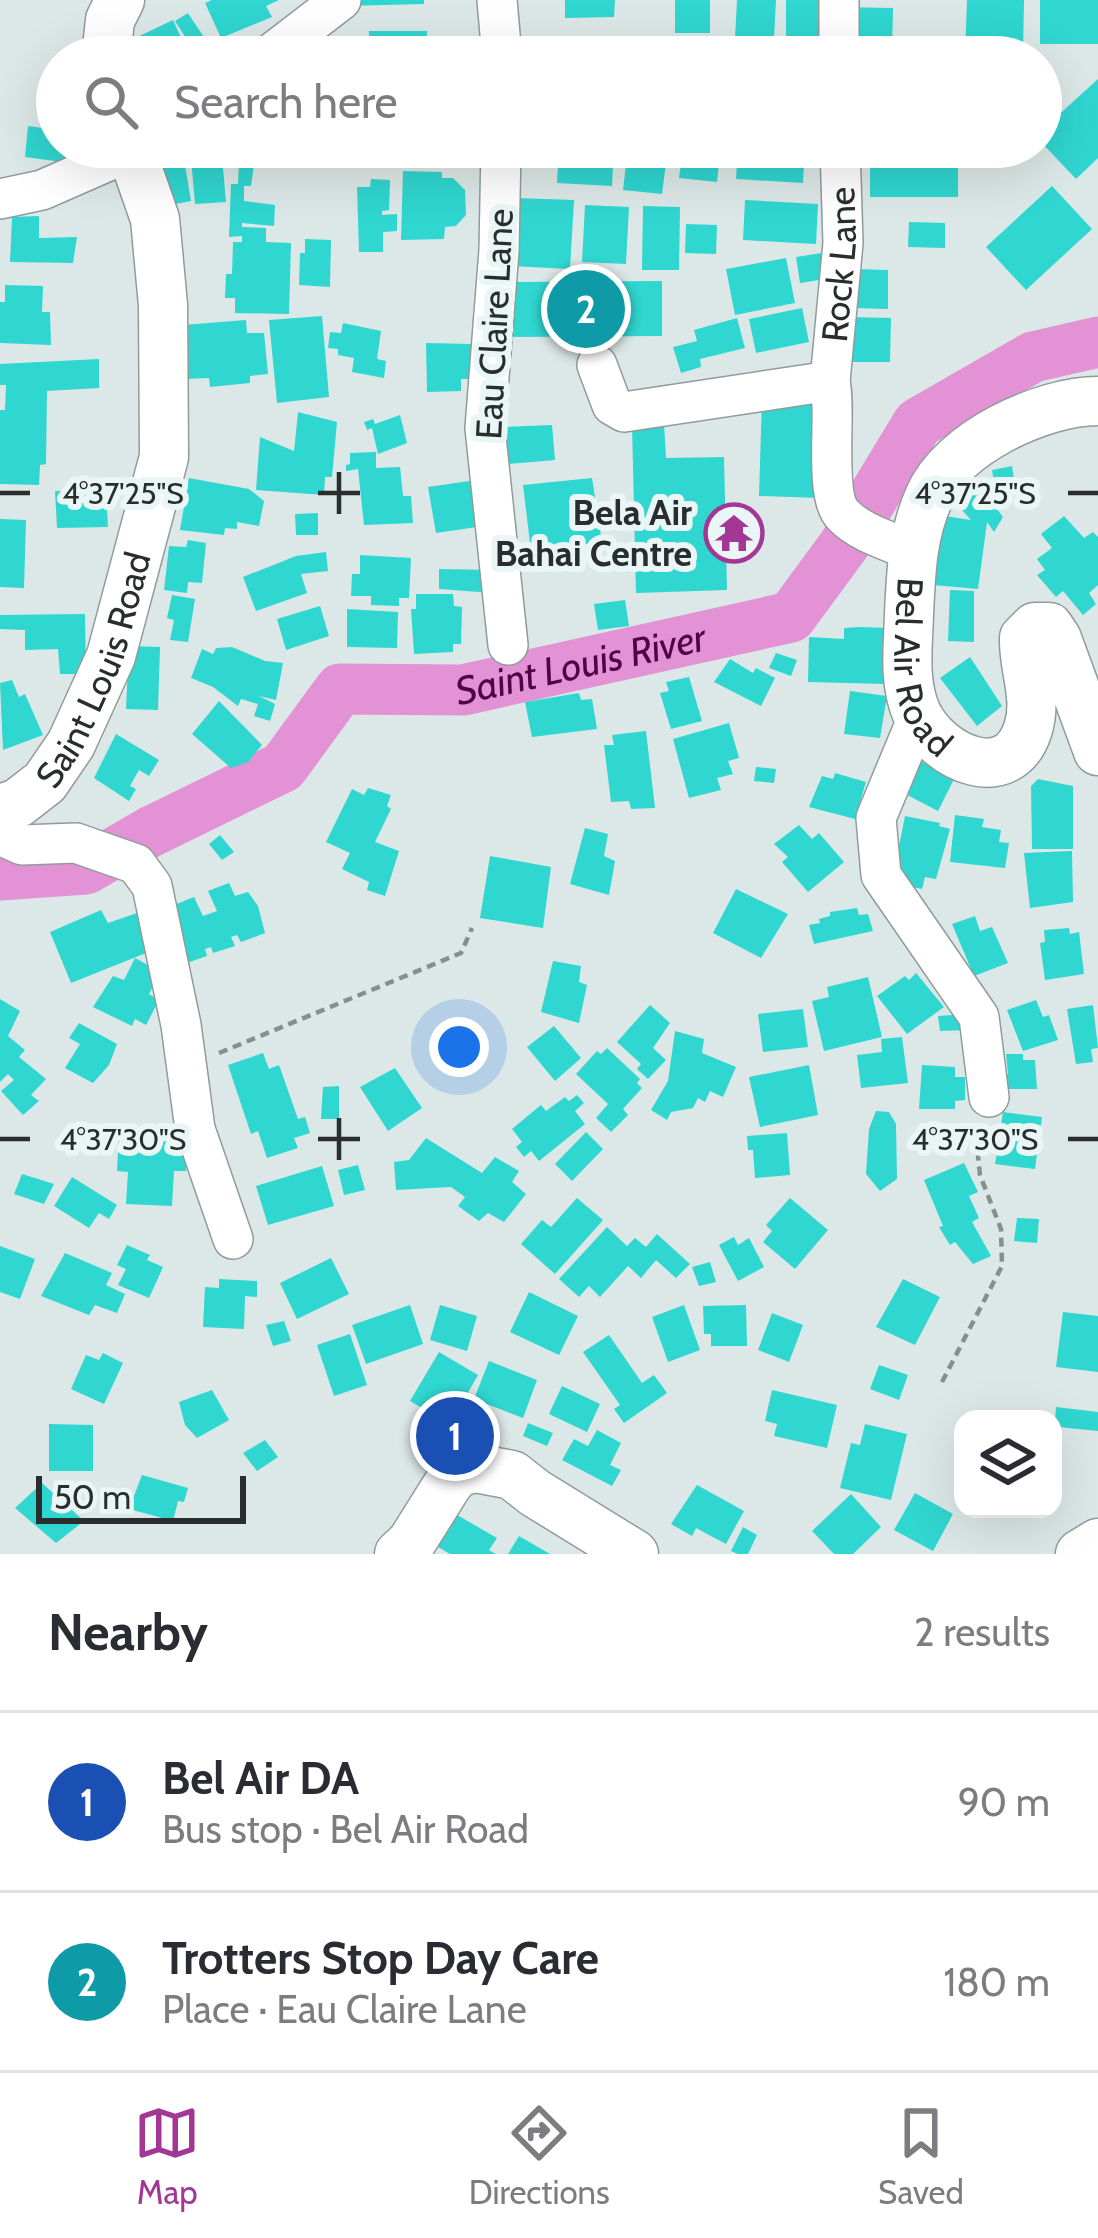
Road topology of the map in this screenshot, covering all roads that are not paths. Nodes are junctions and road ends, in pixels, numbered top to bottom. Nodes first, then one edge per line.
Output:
1 (120, 0) edge
2 (341, 0) edge
3 (497, 0) edge
4 (839, 0) edge
5 (108, 36) edge
6 (294, 36) edge
7 (500, 36) edge
8 (839, 36) edge
9 (89, 168) edge
10 (137, 168) edge
11 (501, 168) edge
12 (841, 168) edge
13 (0, 199) edge
14 (597, 365) dead end
15 (830, 381) junction
16 (1098, 401) edge
17 (912, 551) junction
18 (508, 645) dead end
19 (918, 717) junction
20 (1098, 751) edge
21 (0, 809) edge
22 (0, 835) edge
23 (989, 1096) road end
24 (233, 1239) dead end
25 (1098, 1544) edge
26 (399, 1554) edge
27 (634, 1554) edge
28 (1080, 1554) edge

1 - 5 main road
2 - 6 street
3 - 7 street
4 - 8 street
9 - 13 street
10 - 21 main road, Saint Louis Road
11 - 18 street, Eau Claire Lane
12 - 15 street, Rock Lane
14 - 15 street
15 - 17 street, Rock Lane
16 - 17 main road, Bel Air Road
17 - 19 main road, Bel Air Road
19 - 20 main road, Bel Air Road
19 - 23 street
22 - 24 street
25 - 28 main road
26 - 27 main road

